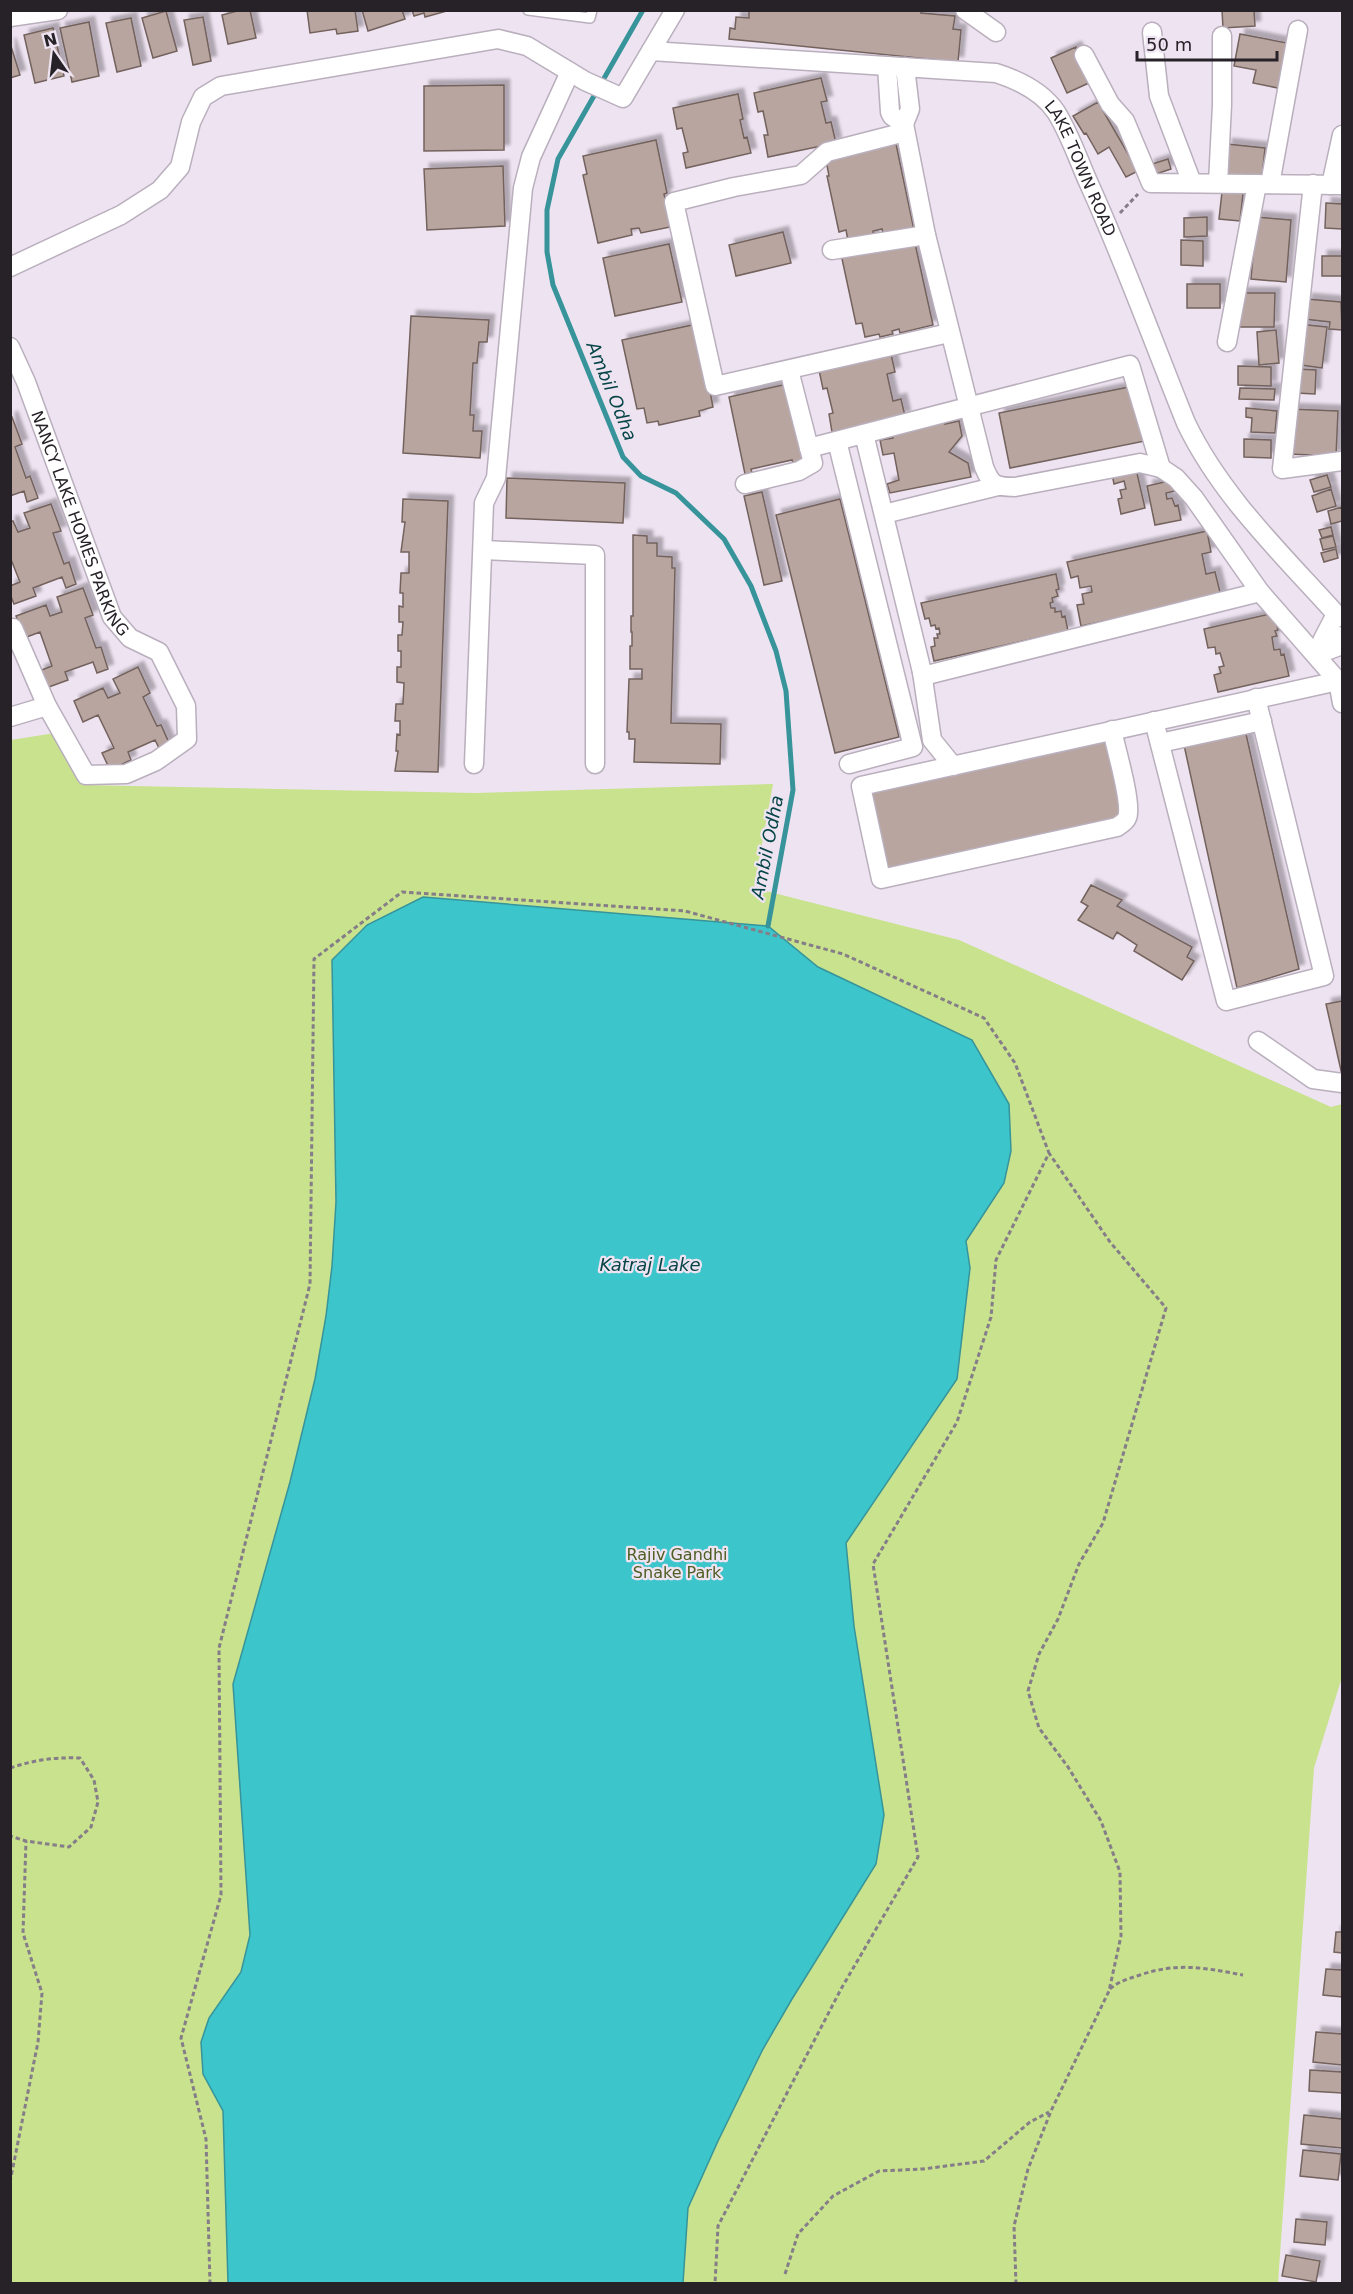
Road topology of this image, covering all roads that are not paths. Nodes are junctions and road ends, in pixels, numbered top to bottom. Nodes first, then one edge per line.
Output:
1 (58, 10) edge
2 (528, 10) edge
3 (592, 10) edge
4 (675, 10) edge
5 (965, 10) edge
6 (10, 17) edge
7 (1298, 30) dead end
8 (996, 32) dead end
9 (1152, 32) dead end
10 (1222, 36) dead end
11 (651, 51) junction
12 (1084, 54) dead end
13 (886, 66) junction
14 (905, 67) junction
15 (578, 77) junction
16 (905, 128) junction
17 (1342, 135) edge
18 (1192, 183) junction
19 (1218, 183) junction
20 (1264, 184) junction
21 (1329, 185) edge
22 (926, 235) junction
23 (832, 250) dead end
24 (10, 267) edge
25 (949, 333) junction
26 (1227, 342) dead end
27 (10, 347) edge
28 (789, 370) junction
29 (968, 407) junction
30 (864, 434) junction
31 (837, 441) junction
32 (809, 448) junction
33 (1342, 461) edge
34 (1161, 468) junction
35 (746, 484) dead end
36 (998, 486) junction
37 (884, 514) junction
38 (483, 550) junction
39 (1260, 592) junction
40 (1339, 616) edge
41 (12, 625) edge
42 (1342, 636) edge
43 (1324, 655) junction
44 (922, 672) junction
45 (1338, 681) junction
46 (1256, 698) junction
47 (1342, 703) edge
48 (47, 706) junction
49 (10, 717) edge
50 (1154, 721) junction
51 (1262, 721) junction
52 (1112, 730) junction
53 (1160, 743) junction
54 (474, 764) dead end
55 (595, 764) dead end
56 (849, 764) dead end
57 (953, 766) junction
58 (1258, 1041) dead end
59 (1342, 1083) edge

1 - 6 street
2 - 3 lane
4 - 11 street
5 - 8 street
7 - 20 street
9 - 18 street
10 - 19 street
11 - 13 street, LAKE TOWN ROAD
11 - 15 street
12 - 18 street
13 - 14 street, LAKE TOWN ROAD
13 - 16 street
14 - 16 street
14 - 40 street, LAKE TOWN ROAD
15 - 24 street
15 - 38 street
16 - 22 street
16 - 28 street
17 - 21 street
18 - 19 street
19 - 20 street
20 - 21 street
20 - 26 street
21 - 33 street
22 - 23 street
22 - 25 street
25 - 28 street
25 - 29 street
27 - 48 street, NANCY LAKE HOMES PARKING
28 - 32 street
29 - 30 street
29 - 34 street
29 - 36 street
30 - 31 street
30 - 37 street
31 - 32 street
31 - 56 street
32 - 35 street
34 - 36 street
34 - 39 street
36 - 37 street
37 - 44 street
38 - 54 street
38 - 55 street
39 - 43 street
39 - 44 street
40 - 43 street
41 - 48 street, NANCY LAKE HOMES PARKING
42 - 43 street
43 - 45 street
44 - 57 street
45 - 46 street
45 - 47 street
46 - 50 street
46 - 51 street
48 - 49 street
50 - 52 street
50 - 53 street
51 - 53 street
51 - 53 street
52 - 57 street
52 - 57 street
58 - 59 street

